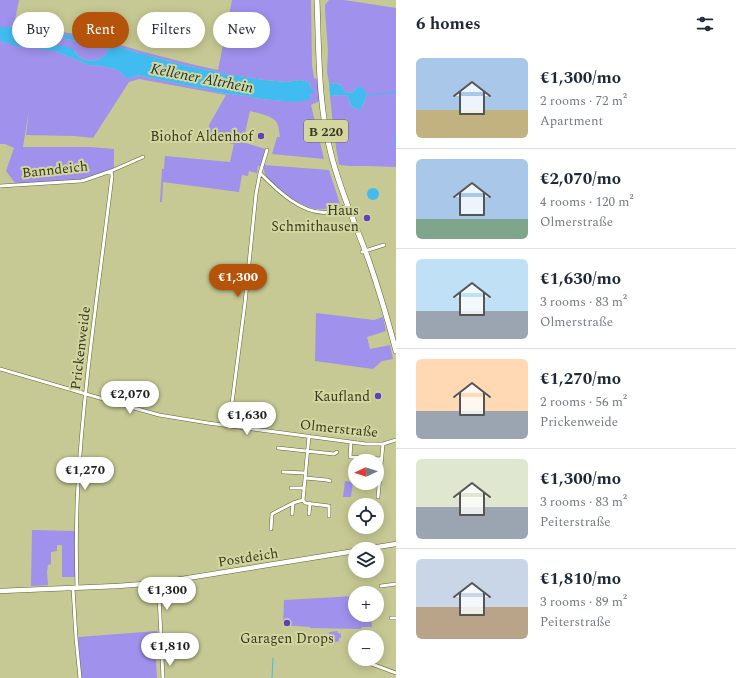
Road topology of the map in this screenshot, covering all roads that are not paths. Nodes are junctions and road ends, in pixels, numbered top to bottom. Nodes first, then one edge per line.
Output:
1 (317, 0) edge
2 (267, 150) dead end
3 (143, 157) dead end
4 (111, 171) junction
5 (260, 173) junction
6 (0, 186) edge
7 (347, 206) junction
8 (384, 245) dead end
9 (364, 252) junction
10 (396, 351) edge
11 (0, 369) edge
12 (86, 394) junction
13 (229, 426) junction
14 (309, 436) junction
15 (396, 440) edge
16 (351, 442) junction
17 (383, 444) junction
18 (278, 448) dead end
19 (308, 451) junction
20 (337, 452) dead end
21 (350, 454) edge
22 (382, 454) edge
23 (283, 472) dead end
24 (306, 473) junction
25 (305, 478) junction
26 (330, 481) dead end
27 (291, 488) dead end
28 (304, 488) junction
29 (379, 490) edge
30 (378, 497) dead end
31 (303, 500) junction
32 (293, 503) junction
33 (310, 503) junction
34 (292, 514) dead end
35 (309, 514) dead end
36 (329, 516) dead end
37 (271, 529) dead end
38 (396, 544) edge
39 (384, 546) edge
40 (348, 552) edge
41 (158, 583) junction
42 (396, 584) edge
43 (381, 586) dead end
44 (75, 588) junction
45 (0, 591) edge
46 (390, 618) dead end
47 (396, 618) edge
48 (378, 666) edge
49 (396, 673) edge
50 (80, 678) edge
51 (163, 678) edge

1 - 7 main road, B 220
2 - 5 street
3 - 4 street
4 - 6 street, Banndeich
4 - 12 street, Prickenweide
5 - 7 street
5 - 13 street
7 - 9 main road, B 220
8 - 9 street
9 - 10 main road, B 220
11 - 12 street, Olmerstraße
12 - 13 street, Olmerstraße
12 - 44 street, Prickenweide
13 - 14 street, Olmerstraße
14 - 16 street, Olmerstraße
14 - 19 street
15 - 17 street, Olmerstraße
16 - 17 street, Olmerstraße
16 - 21 street
17 - 22 street
18 - 19 street
19 - 20 street
19 - 24 street
23 - 24 street
24 - 25 street
25 - 26 street
25 - 28 street
27 - 28 street
28 - 31 street
29 - 30 street
31 - 32 street
31 - 33 street
32 - 34 street
32 - 37 street
33 - 35 street
33 - 36 street
38 - 39 main road
40 - 41 main road, Postdeich
41 - 44 main road, Postdeich
41 - 51 street
42 - 43 street
44 - 45 main road, Postdeich
44 - 50 street, Prickenweide
46 - 47 street
48 - 49 street

